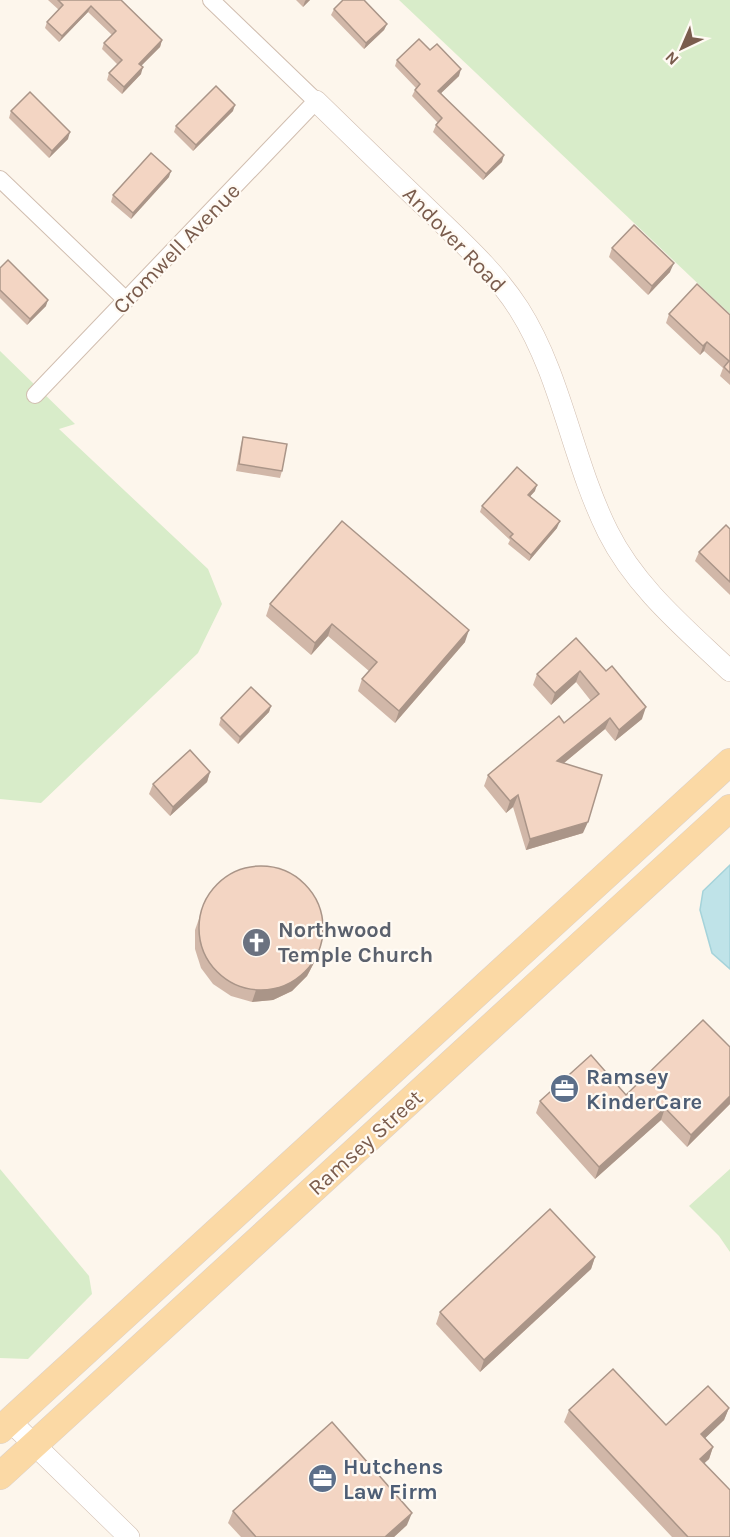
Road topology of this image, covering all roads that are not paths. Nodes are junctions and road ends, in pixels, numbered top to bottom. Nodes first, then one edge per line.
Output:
1 (211, 0) edge
2 (316, 101) junction
3 (0, 179) edge
4 (126, 300) junction
5 (35, 396) dead end
6 (730, 671) edge
7 (730, 762) edge
8 (730, 808) edge
9 (5, 1426) edge
10 (35, 1444) junction
11 (0, 1476) edge
12 (129, 1537) edge

1 - 2 street, Andover Road
2 - 4 street, Cromwell Avenue
2 - 6 street, Andover Road
3 - 4 street
4 - 5 street, Cromwell Avenue
7 - 9 main road, Ramsey Street
8 - 10 main road, Ramsey Street
9 - 10 street
10 - 11 main road, Ramsey Street
10 - 12 street

